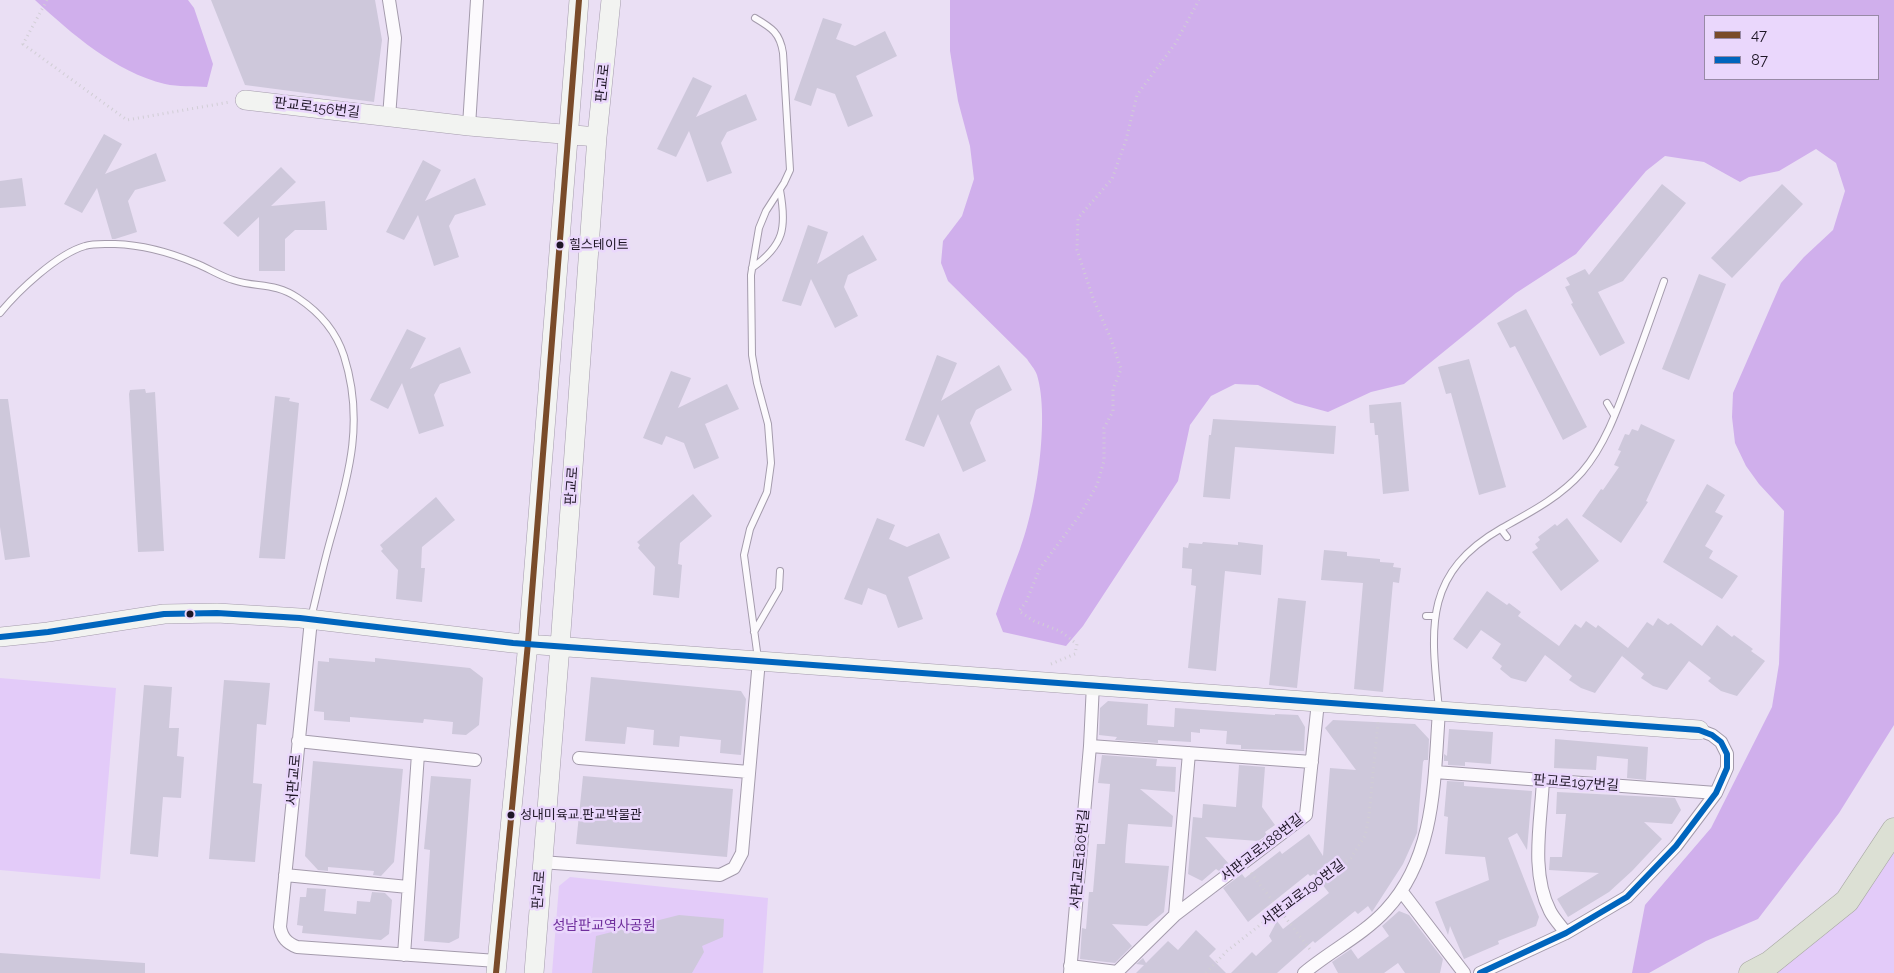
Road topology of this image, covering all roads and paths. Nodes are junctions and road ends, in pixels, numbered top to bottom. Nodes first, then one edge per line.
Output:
1 (47, 0) edge
2 (389, 0) edge
3 (477, 0) edge
4 (579, 0) edge
5 (611, 0) edge
6 (1199, 0) edge
7 (755, 18) dead end
8 (246, 100) joint
9 (388, 117) junction
10 (468, 126) junction
11 (569, 135) junction
12 (597, 137) junction
13 (780, 190) junction
14 (752, 268) junction
15 (1664, 281) dead end
16 (0, 313) edge
17 (1607, 403) dead end
18 (1614, 416) junction
19 (1501, 529) junction
20 (1507, 537) dead end
21 (780, 571) dead end
22 (1426, 616) dead end
23 (1435, 616) junction
24 (311, 620) junction
25 (754, 632) junction
26 (0, 637) edge
27 (528, 643) junction
28 (560, 646) junction
29 (758, 660) junction
30 (1024, 679) junction
31 (1094, 684) junction
32 (1318, 702) junction
33 (1379, 706) junction
34 (1440, 711) junction
35 (1698, 730) joint
36 (298, 741) junction
37 (1090, 746) junction
38 (1189, 753) junction
39 (418, 754) junction
40 (579, 758) dead end
41 (475, 760) dead end
42 (1312, 762) junction
43 (749, 772) junction
44 (1435, 772) junction
45 (1543, 780) junction
46 (1716, 794) junction
47 (1894, 830) edge
48 (541, 862) junction
49 (1244, 863) junction
50 (285, 875) junction
51 (408, 887) junction
52 (1402, 892) junction
53 (1280, 910) junction
54 (1175, 914) junction
55 (1566, 932) junction
56 (404, 955) junction
57 (1319, 961) junction
58 (497, 967) edge
59 (1070, 969) edge
60 (534, 973) edge
61 (1206, 973) edge
62 (1304, 973) edge
63 (1464, 973) edge
64 (1480, 973) edge
65 (1751, 973) edge

1 - 8 path
2 - 9 street
3 - 10 street
4 - 11 street
5 - 12 street, 판교로
6 - 30 path
7 - 13 lane
8 - 9 street, 판교로156번길
9 - 10 street, 판교로156번길
10 - 11 street, 판교로156번길
11 - 12 street, 판교로156번길
11 - 27 street
12 - 28 street, 판교로
13 - 14 lane
13 - 14 lane
14 - 25 lane
15 - 18 lane
16 - 24 lane
17 - 18 lane
18 - 19 lane
19 - 20 lane
19 - 23 lane
21 - 25 lane
22 - 23 lane
23 - 34 lane
24 - 26 street
24 - 27 street
24 - 36 street, 서판교로
25 - 29 lane
27 - 28 street
27 - 58 street
28 - 29 street
28 - 48 street, 판교로
29 - 30 street
29 - 43 street
30 - 31 street
31 - 32 street
31 - 37 street, 서판교로180번길
32 - 33 street
32 - 42 street, 서판교로188번길
33 - 34 street
33 - 53 path, 서판교로190번길
34 - 35 street
34 - 44 street
35 - 46 street
36 - 39 street
36 - 50 street, 서판교로
37 - 38 street
37 - 59 street, 서판교로180번길
38 - 42 street
38 - 54 street
39 - 41 street
39 - 51 street
40 - 43 street
42 - 49 street, 서판교로188번길
43 - 48 street
44 - 45 street, 판교로197번길
44 - 52 street
45 - 46 street, 판교로197번길
45 - 55 street
46 - 55 street
47 - 65 highway
48 - 60 street, 판교로
49 - 53 path
49 - 54 street, 서판교로188번길
50 - 51 street
50 - 56 street, 서판교로
51 - 56 street
52 - 57 street
52 - 63 street
53 - 57 path
53 - 61 path, 서판교로190번길
54 - 59 street, 서판교로188번길
55 - 64 street
56 - 58 street
57 - 62 street

